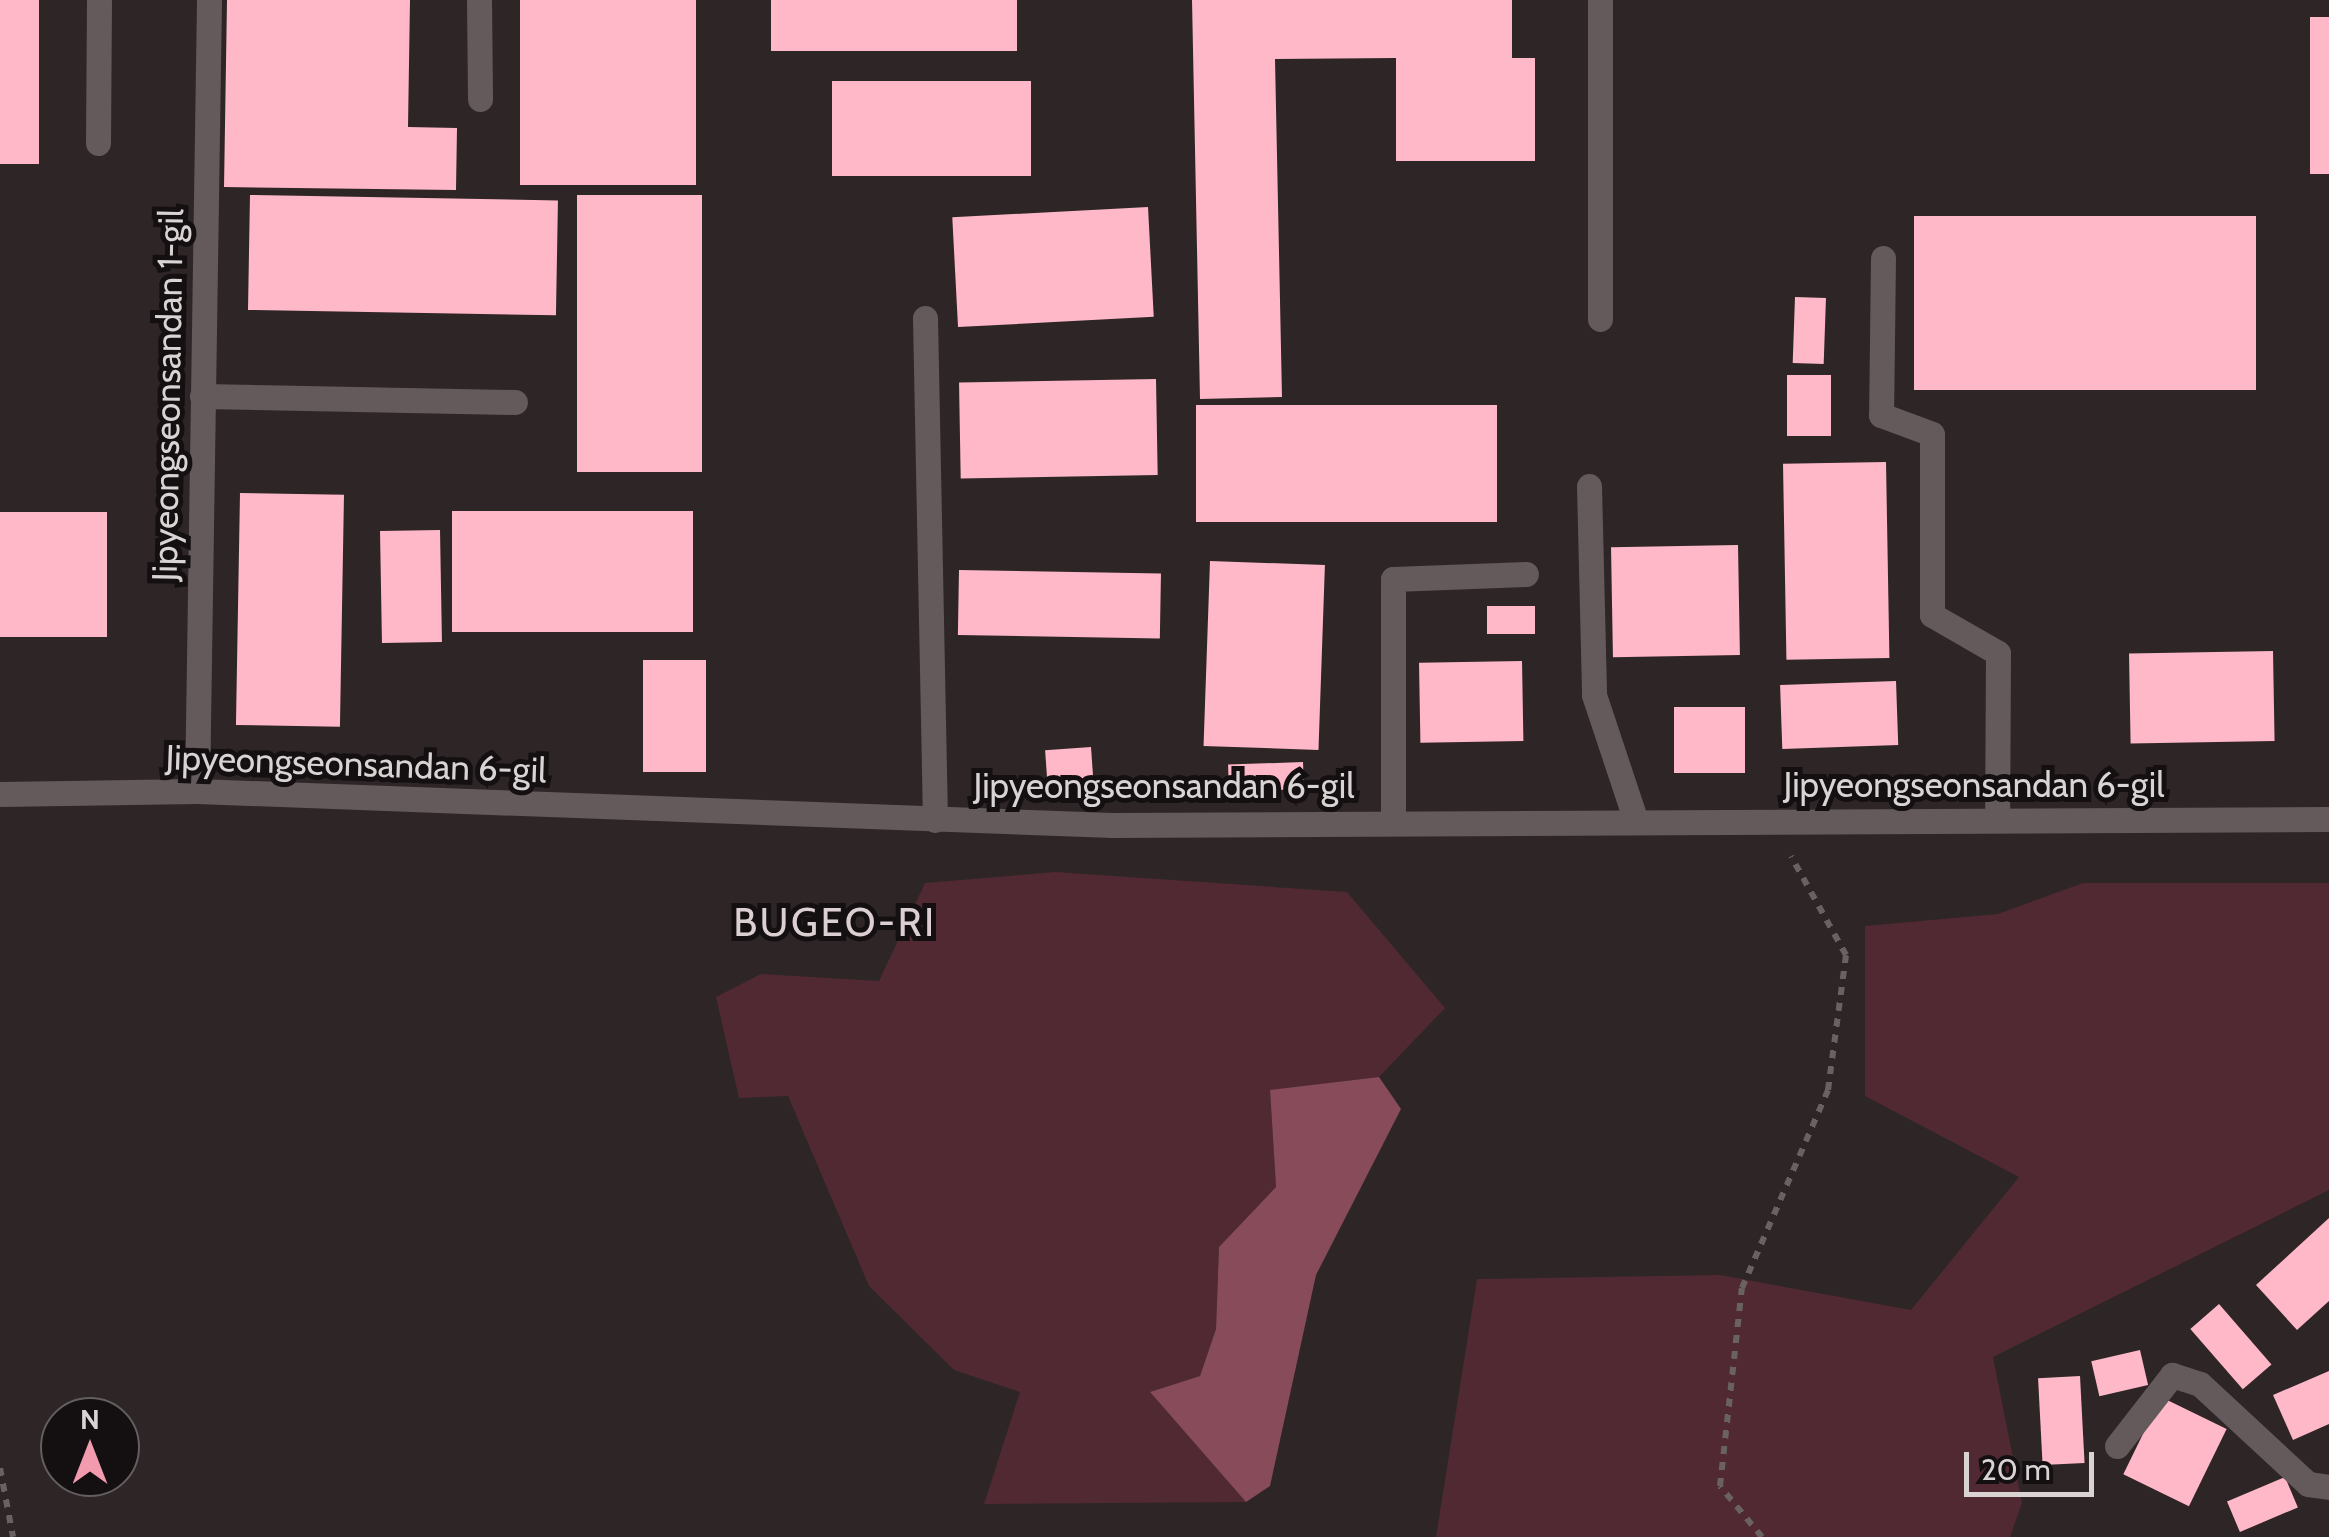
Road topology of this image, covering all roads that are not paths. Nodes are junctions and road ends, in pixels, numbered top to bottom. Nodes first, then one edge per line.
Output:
1 (99, 0) edge
2 (209, 0) edge
3 (480, 0) edge
4 (1600, 0) edge
5 (480, 99) dead end
6 (98, 143) dead end
7 (1883, 258) dead end
8 (925, 318) dead end
9 (1600, 319) dead end
10 (202, 396) junction
11 (515, 402) dead end
12 (1589, 486) dead end
13 (1526, 574) dead end
14 (197, 792) junction
15 (0, 794) edge
16 (2329, 819) edge
17 (935, 820) junction
18 (1996, 820) junction
19 (1636, 821) junction
20 (1393, 822) junction
21 (2117, 1446) dead end
22 (2329, 1487) edge

1 - 6 street
2 - 10 street, Jipyeongseonsandan 1-gil
3 - 5 street
4 - 9 street
7 - 18 street
8 - 17 street
10 - 11 street
10 - 14 street, Jipyeongseonsandan 1-gil
12 - 19 street
13 - 20 street
14 - 15 street, Jipyeongseonsandan 6-gil
14 - 17 street, Jipyeongseonsandan 6-gil
16 - 18 street, Jipyeongseonsandan 6-gil
17 - 20 street, Jipyeongseonsandan 6-gil
18 - 19 street, Jipyeongseonsandan 6-gil
19 - 20 street, Jipyeongseonsandan 6-gil
21 - 22 street

